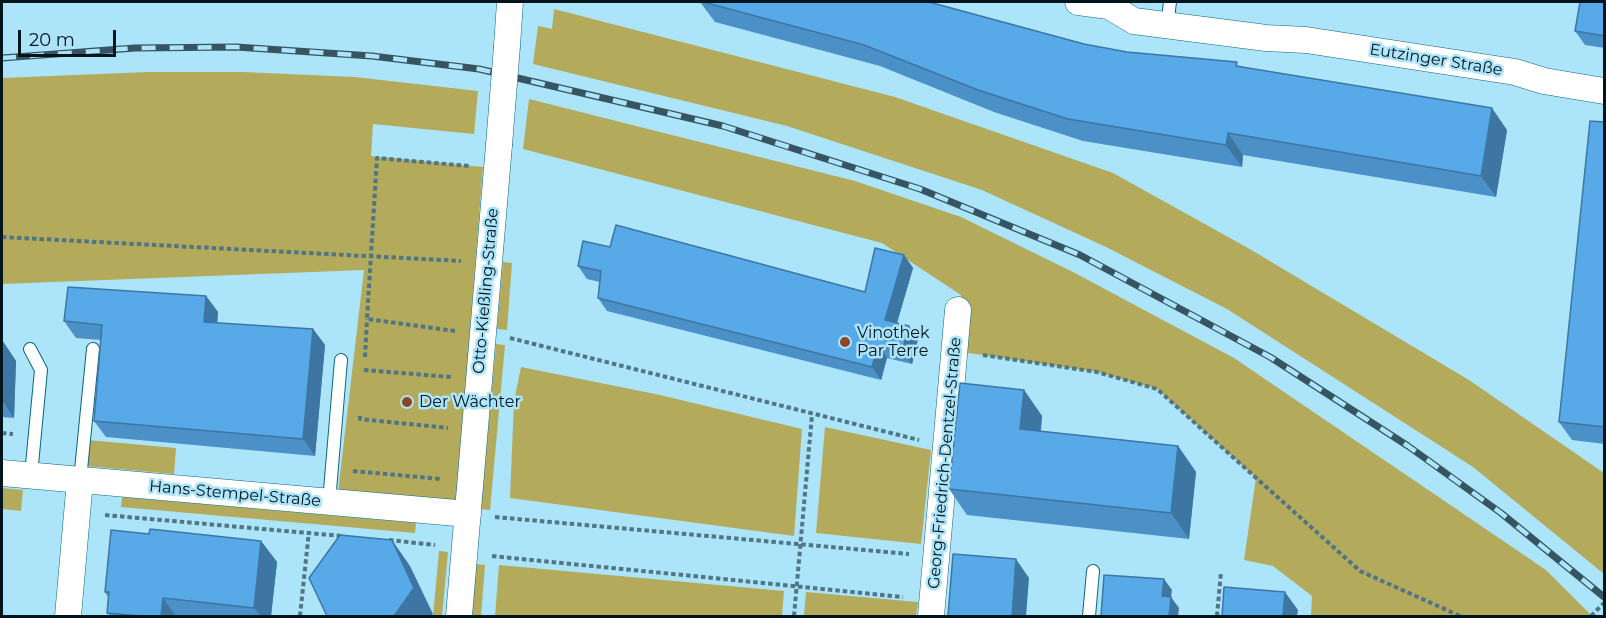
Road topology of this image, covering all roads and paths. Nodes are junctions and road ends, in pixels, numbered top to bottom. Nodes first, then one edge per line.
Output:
1 (1078, 2) edge
2 (510, 9) edge
3 (1168, 14) edge
4 (1605, 91) edge
5 (498, 156) junction
6 (2, 237) edge
7 (369, 257) junction
8 (488, 262) junction
9 (958, 310) dead end
10 (367, 319) junction
11 (482, 335) junction
12 (30, 349) dead end
13 (93, 349) dead end
14 (955, 351) junction
15 (341, 360) dead end
16 (364, 369) junction
17 (363, 379) dead end
18 (479, 379) junction
19 (360, 409) dead end
20 (812, 415) junction
21 (360, 420) junction
22 (358, 430) dead end
23 (475, 431) junction
24 (946, 447) junction
25 (354, 460) dead end
26 (2, 473) edge
27 (31, 475) junction
28 (80, 480) junction
29 (471, 482) junction
30 (329, 502) junction
31 (77, 512) junction
32 (468, 514) junction
33 (343, 536) edge
34 (377, 539) edge
35 (801, 544) junction
36 (306, 545) dead end
37 (465, 550) junction
38 (936, 556) junction
39 (1093, 571) dead end
40 (1221, 572) dead end
41 (797, 587) junction
42 (1605, 603) edge
43 (932, 608) edge
44 (68, 616) edge
45 (300, 616) edge
46 (459, 616) edge
47 (794, 616) edge
48 (1089, 616) edge
49 (1217, 616) edge
50 (1460, 616) edge
51 (1591, 616) edge

1 - 3 street, Eutzinger Straße
2 - 5 street, Otto-Kießling-Straße, bridge
3 - 4 street, Eutzinger Straße
5 - 7 path
5 - 8 street, Otto-Kießling-Straße
6 - 7 path
7 - 8 path
7 - 10 path
8 - 11 street, Otto-Kießling-Straße
9 - 14 street, Georg-Friedrich-Dentzel-Straße
10 - 11 path
10 - 16 path
11 - 18 street, Otto-Kießling-Straße
11 - 20 path
12 - 27 lane
13 - 28 lane
14 - 24 street, Georg-Friedrich-Dentzel-Straße
14 - 50 path
15 - 30 lane
16 - 17 path
16 - 18 path
18 - 23 street, Otto-Kießling-Straße
19 - 21 path
20 - 24 path
20 - 35 path
21 - 22 path
21 - 23 path
23 - 29 street, Otto-Kießling-Straße
24 - 38 street, Georg-Friedrich-Dentzel-Straße
25 - 29 path
26 - 27 street, Hans-Stempel-Straße
27 - 28 street, Hans-Stempel-Straße
28 - 30 street, Hans-Stempel-Straße
28 - 31 street
29 - 32 street, Otto-Kießling-Straße
30 - 32 street, Hans-Stempel-Straße
31 - 33 path
31 - 44 street
32 - 35 path
32 - 37 street, Otto-Kießling-Straße
34 - 37 path
35 - 38 path
35 - 41 path
36 - 45 path
37 - 41 path
37 - 46 street, Otto-Kießling-Straße
38 - 43 street, Georg-Friedrich-Dentzel-Straße
39 - 48 lane
40 - 49 path
41 - 43 path
41 - 47 path
42 - 51 path

